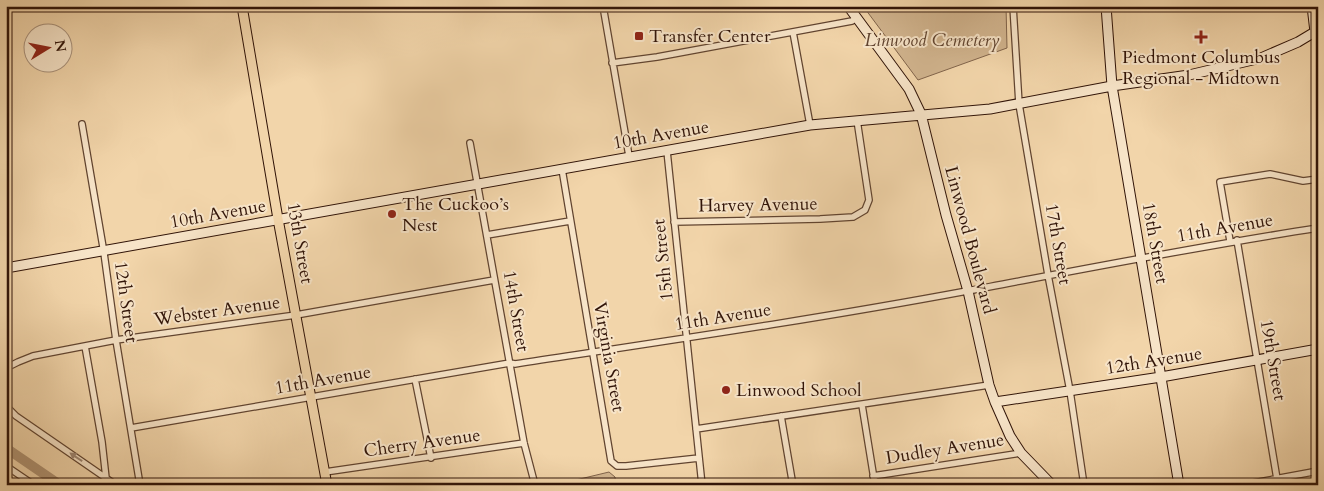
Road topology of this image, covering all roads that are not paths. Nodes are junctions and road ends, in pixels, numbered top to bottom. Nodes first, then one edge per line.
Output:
1 (242, 6) edge
2 (602, 6) edge
3 (848, 6) edge
4 (1013, 6) edge
5 (1106, 6) edge
6 (1312, 6) edge
7 (856, 18) junction
8 (1316, 31) edge
9 (793, 32) junction
10 (612, 63) junction
11 (1112, 86) junction
12 (1019, 104) junction
13 (921, 114) junction
14 (856, 120) junction
15 (82, 124) dead end
16 (810, 125) junction
17 (470, 143) dead end
18 (667, 151) junction
19 (629, 156) junction
20 (562, 169) junction
21 (1318, 179) edge
22 (477, 183) junction
23 (278, 219) junction
24 (570, 221) junction
25 (674, 222) junction
26 (1318, 228) edge
27 (487, 235) junction
28 (1233, 240) junction
29 (104, 251) junction
30 (1141, 257) junction
31 (6, 268) edge
32 (1048, 275) junction
33 (494, 280) junction
34 (968, 291) junction
35 (296, 315) junction
36 (686, 339) junction
37 (116, 340) junction
38 (85, 346) junction
39 (1318, 349) edge
40 (593, 352) junction
41 (1258, 360) junction
42 (510, 363) junction
43 (6, 368) edge
44 (1161, 378) junction
45 (415, 379) junction
46 (989, 385) junction
47 (1070, 391) junction
48 (311, 398) junction
49 (994, 402) junction
50 (862, 404) junction
51 (6, 406) edge
52 (781, 416) junction
53 (131, 428) junction
54 (696, 429) junction
55 (524, 443) junction
56 (1022, 453) junction
57 (431, 458) junction
58 (699, 458) junction
59 (6, 466) edge
60 (1318, 471) edge
61 (325, 472) junction
62 (873, 476) junction
63 (106, 478) junction
64 (792, 480) dead end
65 (1278, 482) edge
66 (34, 485) edge
67 (116, 485) edge
68 (140, 485) edge
69 (327, 485) edge
70 (534, 485) edge
71 (702, 485) edge
72 (874, 485) edge
73 (1052, 485) edge
74 (1084, 485) edge
75 (1179, 485) edge
76 (1242, 485) edge

1 - 23 main road, 13th Street
2 - 10 street
3 - 7 main road, Linwood Boulevard
4 - 12 street, 17th Street
5 - 11 main road, 18th Street
6 - 8 main road
7 - 9 street
7 - 13 main road, Linwood Boulevard
8 - 11 main road, 10th Avenue
9 - 10 street
9 - 16 street
10 - 19 street
11 - 12 main road, 10th Avenue
11 - 30 main road, 18th Street
12 - 13 main road, 10th Avenue
12 - 32 street, 17th Street
13 - 14 main road, 10th Avenue
13 - 34 main road, Linwood Boulevard
14 - 16 main road, 10th Avenue
14 - 25 street, Harvey Avenue
15 - 29 street, 12th Street
16 - 18 main road, 10th Avenue
17 - 22 street, 14th Street
18 - 19 main road, 10th Avenue
18 - 25 street, 15th Street
19 - 20 main road, 10th Avenue
20 - 22 main road, 10th Avenue
20 - 24 street, Virginia Street
21 - 28 street, 19th Street
22 - 23 main road, 10th Avenue
22 - 27 street, 14th Street
23 - 29 main road, 10th Avenue
23 - 35 main road, 13th Street
24 - 27 street
24 - 40 street, Virginia Street
25 - 36 street, 15th Street
26 - 28 street, 11th Avenue
27 - 33 street, 14th Street
28 - 30 street, 11th Avenue
28 - 41 street, 19th Street
29 - 31 main road, 10th Avenue
29 - 37 street, 12th Street
30 - 32 street, 11th Avenue
30 - 44 main road, 18th Street
32 - 34 street, 11th Avenue
32 - 47 street, 17th Street
33 - 35 street, Webster Avenue
33 - 42 street, 14th Street
34 - 36 street, 11th Avenue
34 - 46 main road, Linwood Boulevard
35 - 37 street, Webster Avenue
35 - 48 main road, 13th Street
36 - 40 street, 11th Avenue
36 - 54 street, 15th Street
37 - 38 street, Webster Avenue
37 - 53 street, 12th Street
38 - 43 street, Webster Avenue
38 - 63 street
39 - 41 main road, 12th Avenue
40 - 42 street, 11th Avenue
40 - 58 street, Virginia Street
41 - 44 main road, 12th Avenue
41 - 65 street, 19th Street
42 - 45 street, 11th Avenue
42 - 55 street, 14th Street
44 - 47 main road, 12th Avenue
44 - 75 main road, 18th Street
45 - 48 street, 11th Avenue
45 - 57 street
46 - 49 main road, Linwood Boulevard
46 - 50 street
47 - 49 main road, 12th Avenue
47 - 74 street, 17th Street
48 - 53 street, 11th Avenue
48 - 61 main road, 13th Street
49 - 56 main road, Linwood Boulevard
50 - 52 street
50 - 62 street
63 -> 51 street
52 - 54 street
52 - 64 street
53 - 68 street, 12th Street
54 - 58 street, 15th Street
55 - 57 street, Cherry Avenue
55 - 70 street, 14th Street
56 - 62 street, Dudley Avenue
56 - 73 main road, Linwood Boulevard
57 - 61 street, Cherry Avenue
58 - 71 street, 15th Street
59 - 66 street
60 - 65 street
61 - 69 main road, 13th Street
62 - 72 street
63 - 67 street
65 - 76 street

